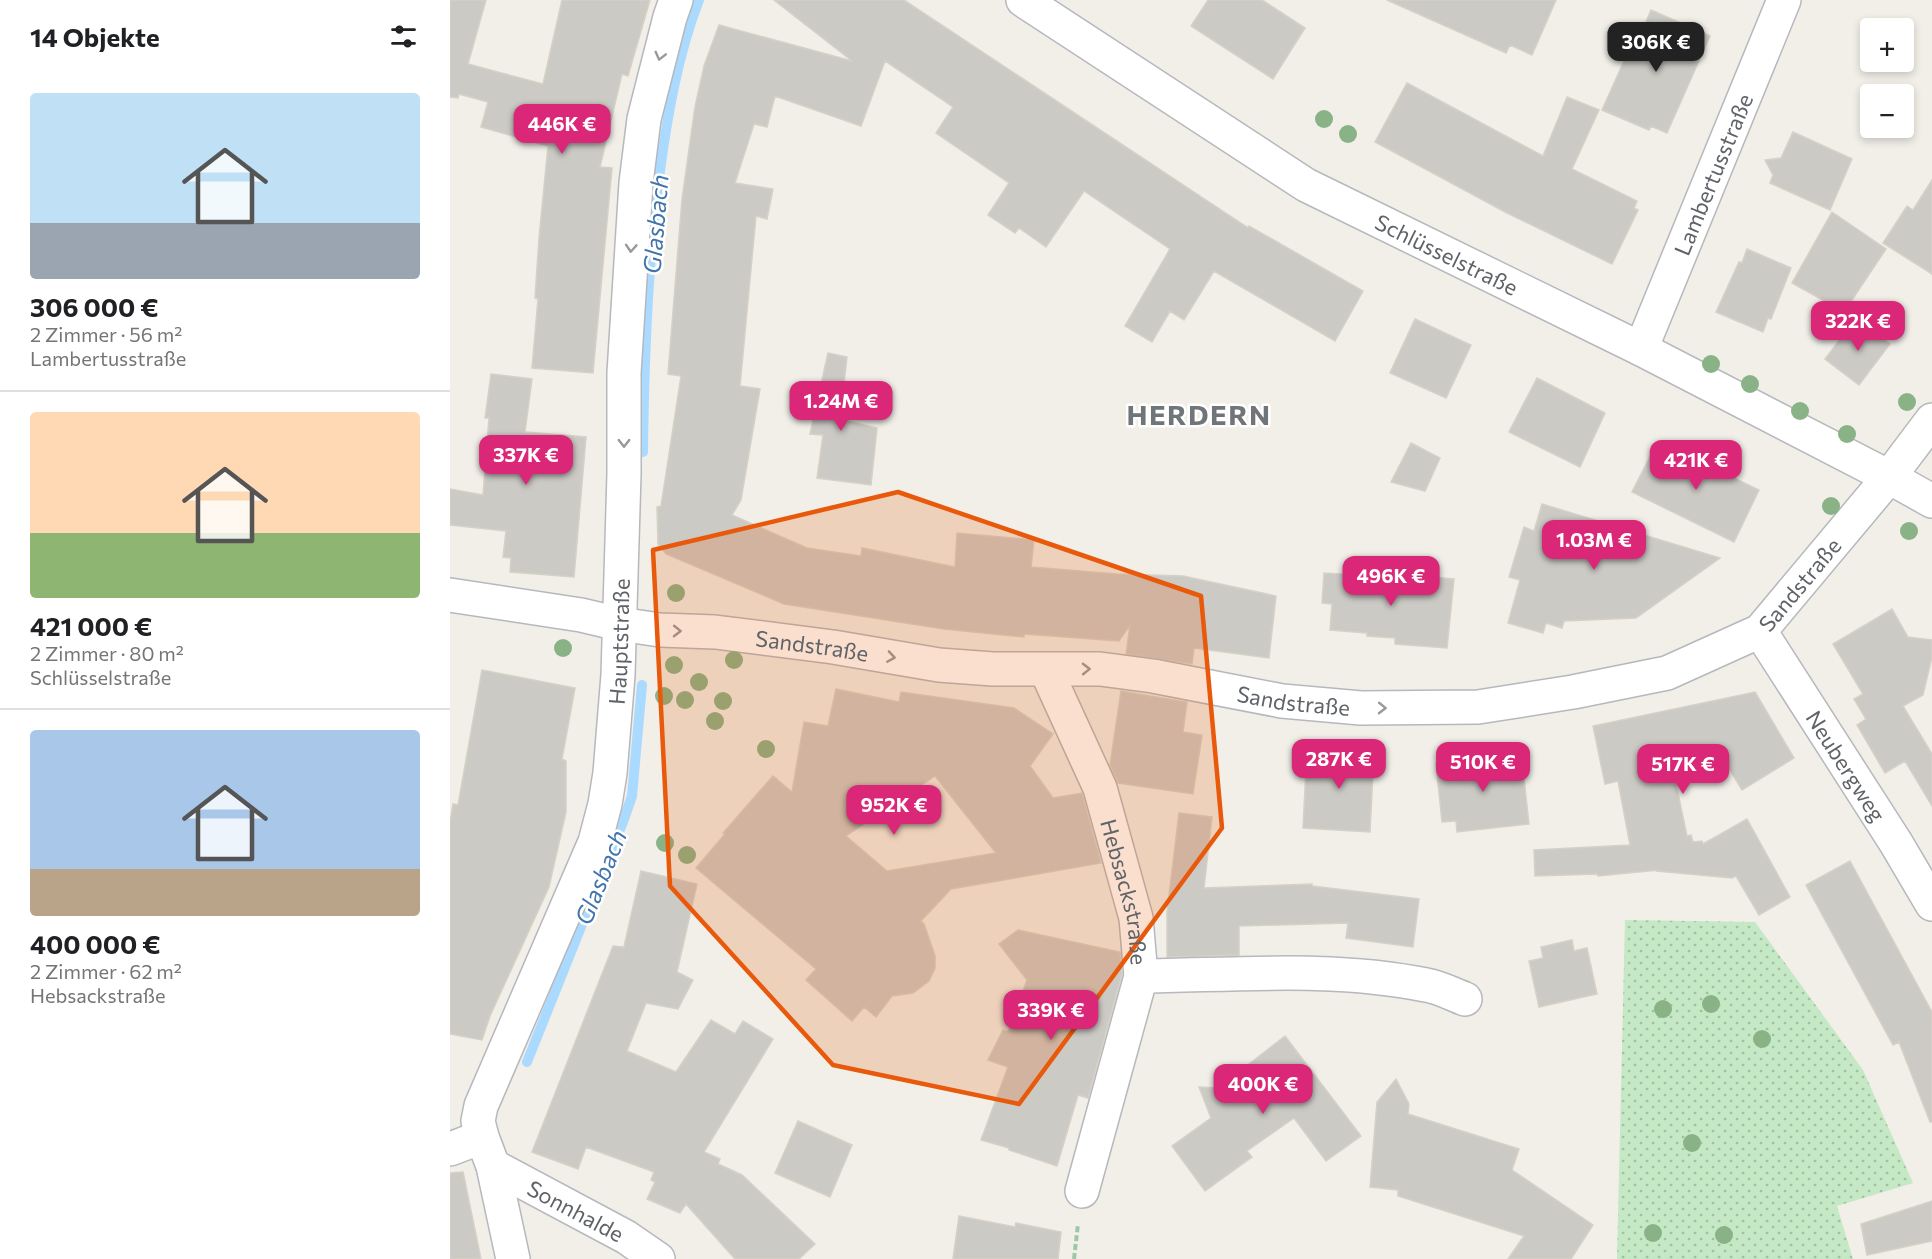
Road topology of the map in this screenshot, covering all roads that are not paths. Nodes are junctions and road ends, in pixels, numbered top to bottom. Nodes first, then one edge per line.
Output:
1 (676, 0) edge
2 (1023, 0) edge
3 (1784, 0) edge
4 (1641, 349) junction
5 (1932, 420) edge
6 (1889, 477) junction
7 (1932, 501) edge
8 (450, 595) edge
9 (619, 624) junction
10 (1760, 631) junction
11 (1046, 670) junction
12 (1932, 904) edge
13 (1141, 976) junction
14 (1465, 999) dead end
15 (450, 1149) edge
16 (487, 1152) junction
17 (1082, 1191) dead end
18 (513, 1259) edge
19 (658, 1259) edge

1 -> 9 street, Hauptstraße
2 - 4 street, Schlüsselstraße
3 - 4 street, Lambertusstraße
4 - 6 street, Schlüsselstraße
5 - 6 street, Sandstraße
6 - 7 street, Schlüsselstraße
6 - 10 street, Sandstraße
8 - 9 street, Sandstraße
9 -> 11 street, Sandstraße
9 - 16 street, Hauptstraße
11 -> 10 street, Sandstraße
10 - 12 street, Neubergweg
11 - 13 street, Hebsackstraße
13 - 14 street
13 - 17 street, Hebsackstraße
15 - 16 street
16 - 18 street, Hauptstraße
16 - 19 street, Sonnhalde

